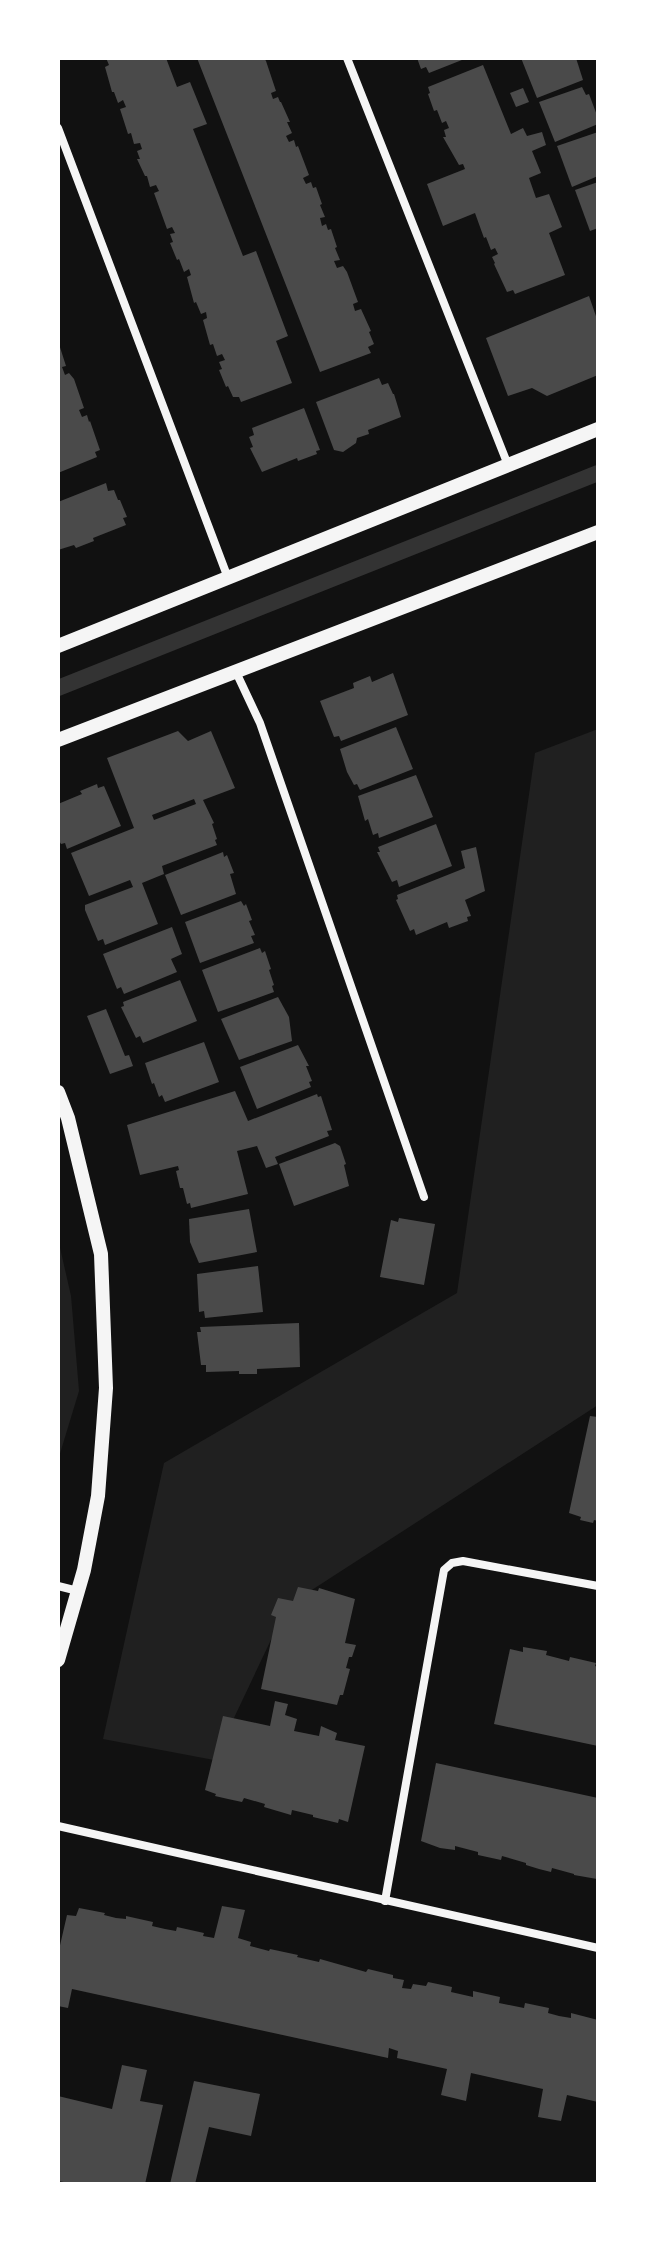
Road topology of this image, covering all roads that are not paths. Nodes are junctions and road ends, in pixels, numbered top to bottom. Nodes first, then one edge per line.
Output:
1 (347, 58) edge
2 (58, 128) edge
3 (598, 429) edge
4 (508, 465) junction
5 (598, 532) edge
6 (228, 578) junction
7 (58, 646) edge
8 (236, 672) junction
9 (58, 740) edge
10 (58, 1092) edge
11 (424, 1197) dead end
12 (58, 1586) edge
13 (598, 1586) edge
14 (78, 1591) junction
15 (58, 1660) edge
16 (58, 1826) edge
17 (385, 1901) junction
18 (598, 1948) edge

1 - 4 street
2 - 6 street
3 - 4 street
4 - 6 street
5 - 8 street
6 - 7 street
8 - 9 street
8 - 11 street
10 - 14 street
12 - 14 street
13 - 17 street
14 - 15 street
16 - 17 street
17 - 18 street

